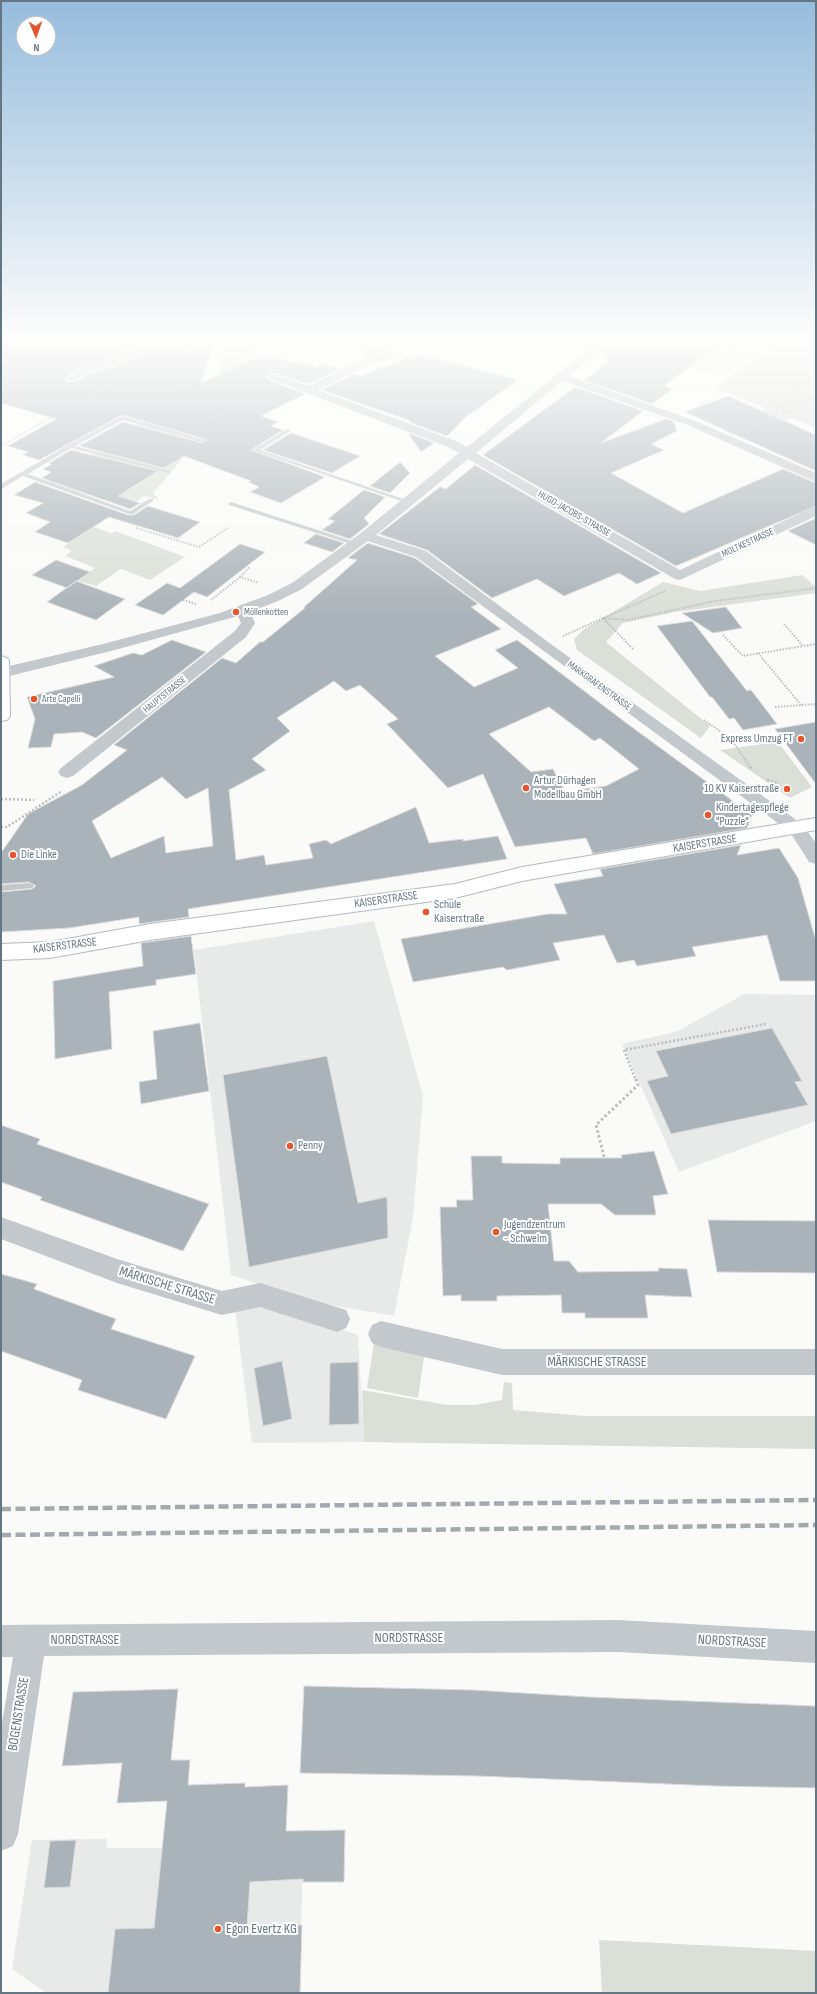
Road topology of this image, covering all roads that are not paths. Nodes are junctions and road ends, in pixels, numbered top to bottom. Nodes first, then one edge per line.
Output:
1 (96, 432) edge
2 (173, 432) edge
3 (286, 432) edge
4 (420, 432) edge
5 (494, 432) edge
6 (713, 432) edge
7 (202, 440) dead end
8 (70, 446) junction
9 (469, 452) junction
10 (168, 472) dead end
11 (23, 474) junction
12 (816, 478) edge
13 (1, 487) edge
14 (151, 500) dead end
15 (408, 502) junction
16 (231, 504) dead end
17 (816, 511) edge
18 (361, 540) junction
19 (680, 576) joint
20 (242, 610) junction
21 (1, 661) edge
22 (1, 673) edge
23 (1, 716) edge
24 (67, 772) road end
25 (806, 826) edge
26 (816, 857) edge
27 (29, 886) dead end
28 (1, 888) edge
29 (50, 950) junction
30 (1, 952) edge
31 (1, 967) edge
32 (1, 1228) edge
33 (337, 1319) dead end
34 (381, 1334) dead end
35 (816, 1362) edge
36 (16, 1641) edge
37 (816, 1647) edge
38 (1, 1834) edge

1 - 8 lane
2 - 7 lane
3 - 15 lane
4 - 9 street, HUGO-JACOBS-STRASSE
5 - 9 street
6 - 12 street
8 - 10 lane
8 - 11 lane
9 - 15 street
9 - 19 street, HUGO-JACOBS-STRASSE
11 - 13 lane
11 - 14 lane
15 - 18 street
16 - 18 lane
17 - 19 street, MOLTKESTRASSE
18 - 20 street
18 - 25 street, MARKGRAFENSTRASSE
20 - 22 street
20 - 24 street, HAUPTSTRASSE
21 - 22 main road
22 - 23 main road
25 - 26 street, MARKGRAFENSTRASSE
25 - 29 main road, KAISERSTRASSE
27 - 28 lane
29 - 30 main road, KAISERSTRASSE
29 - 31 main road
32 - 33 street, MÄRKISCHE STRASSE
34 - 35 street, MÄRKISCHE STRASSE
36 - 37 street, NORDSTRASSE
36 - 38 street, BOGENSTRASSE

